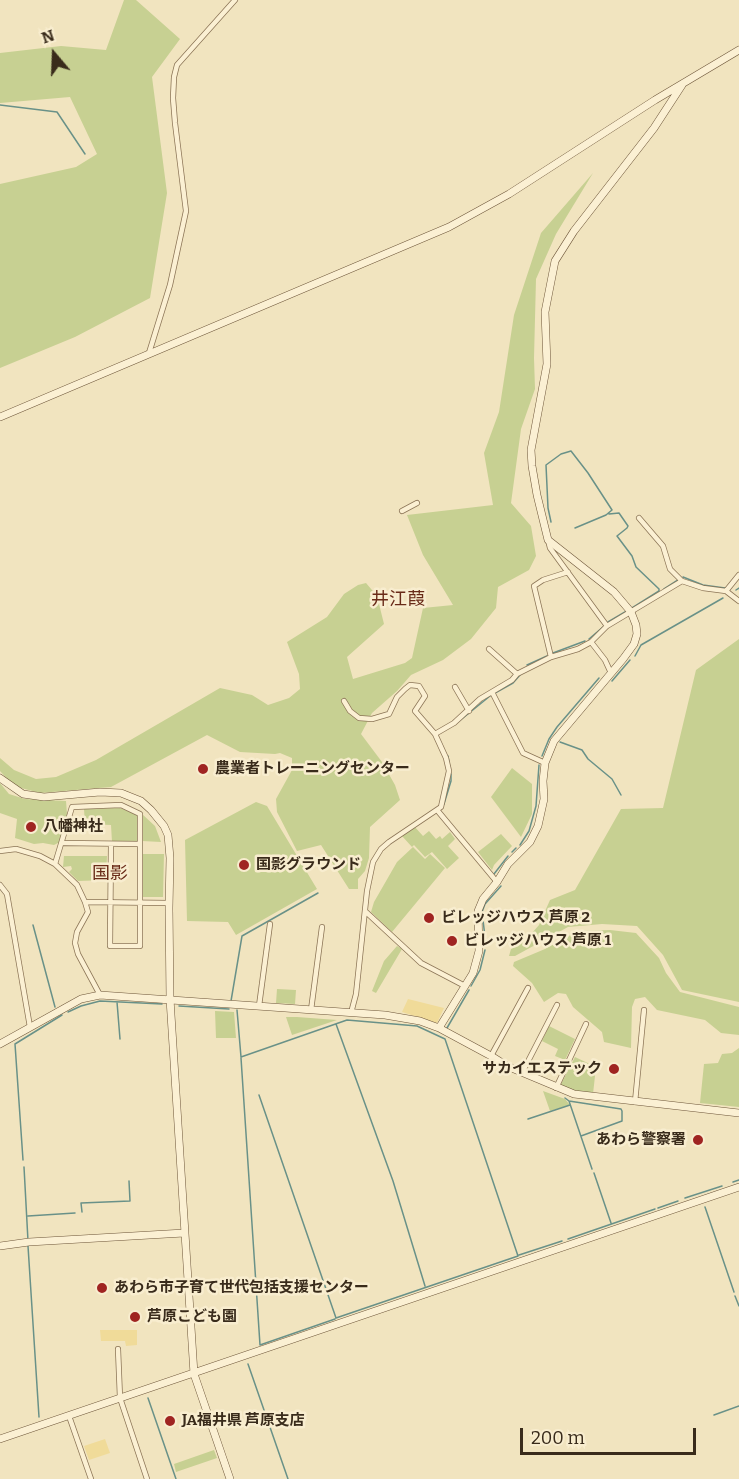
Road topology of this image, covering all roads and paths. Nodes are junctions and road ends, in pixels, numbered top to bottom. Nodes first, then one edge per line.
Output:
1 (235, 0) edge
2 (739, 50) edge
3 (682, 85) junction
4 (149, 353) junction
5 (0, 417) edge
6 (417, 503) dead end
7 (402, 511) dead end
8 (639, 518) dead end
9 (548, 540) junction
10 (568, 572) junction
11 (739, 575) edge
12 (682, 581) junction
13 (726, 591) junction
14 (739, 601) edge
15 (631, 612) junction
16 (607, 626) junction
17 (591, 642) junction
18 (489, 649) dead end
19 (551, 657) junction
20 (611, 673) junction
21 (517, 674) junction
22 (455, 687) dead end
23 (492, 692) junction
24 (344, 700) dead end
25 (469, 711) junction
26 (435, 734) junction
27 (545, 763) junction
28 (0, 778) edge
29 (437, 810) junction
30 (63, 843) junction
31 (111, 844) junction
32 (140, 844) junction
33 (0, 851) edge
34 (55, 864) junction
35 (497, 882) junction
36 (0, 885) edge
37 (86, 902) junction
38 (111, 902) junction
39 (140, 902) junction
40 (169, 903) junction
41 (366, 912) junction
42 (270, 924) dead end
43 (322, 927) dead end
44 (465, 986) junction
45 (528, 988) dead end
46 (100, 995) junction
47 (170, 999) junction
48 (557, 1005) dead end
49 (259, 1006) junction
50 (311, 1010) junction
51 (644, 1010) dead end
52 (351, 1013) junction
53 (586, 1024) dead end
54 (30, 1027) junction
55 (439, 1028) junction
56 (0, 1044) edge
57 (490, 1056) junction
58 (522, 1073) junction
59 (556, 1088) junction
60 (635, 1102) junction
61 (739, 1113) edge
62 (739, 1187) edge
63 (184, 1233) junction
64 (0, 1246) edge
65 (118, 1349) dead end
66 (194, 1374) junction
67 (120, 1398) junction
68 (69, 1416) junction
69 (0, 1439) edge
70 (91, 1479) edge
71 (147, 1479) edge
72 (230, 1479) edge

1 - 4 street
2 - 3 street
3 - 4 street
3 - 9 street
4 - 5 street
6 - 7 street
8 - 12 street
9 - 10 street
9 - 15 street
10 - 16 street
10 - 19 street
11 - 13 street
12 - 13 street
12 - 15 street
13 - 14 street
15 - 16 street
15 - 20 street
16 - 17 street
17 - 19 street
17 - 20 street
18 - 21 street
19 - 21 street
20 - 27 street
21 - 23 street
22 - 25 street
23 - 25 street
23 - 27 street
24 - 26 street
25 - 26 street
26 - 29 street
27 - 35 street
28 - 40 street
29 - 35 street
29 - 41 street
30 - 31 street
30 - 32 street
30 - 34 street
31 - 32 street
31 - 38 street
32 - 39 street
33 - 34 street
34 - 37 street
35 - 44 street
36 - 54 street
37 - 38 street
37 - 46 street
38 - 39 street
38 - 39 street
39 - 40 street
40 - 47 street
41 - 44 street
41 - 52 street
42 - 49 street
43 - 50 street
44 - 55 street
45 - 57 street
46 - 47 street
46 - 54 street
47 - 49 street
47 - 63 street
48 - 58 street
49 - 50 street
50 - 52 street
51 - 60 street
52 - 55 street
53 - 59 street
54 - 56 street
55 - 57 street
57 - 58 street
58 - 59 street
59 - 60 street
60 - 61 street
62 - 66 street
63 - 64 street
63 - 66 street
65 - 67 street
66 - 67 street
66 - 72 street
67 - 68 street
67 - 71 street
68 - 69 street
68 - 70 street

